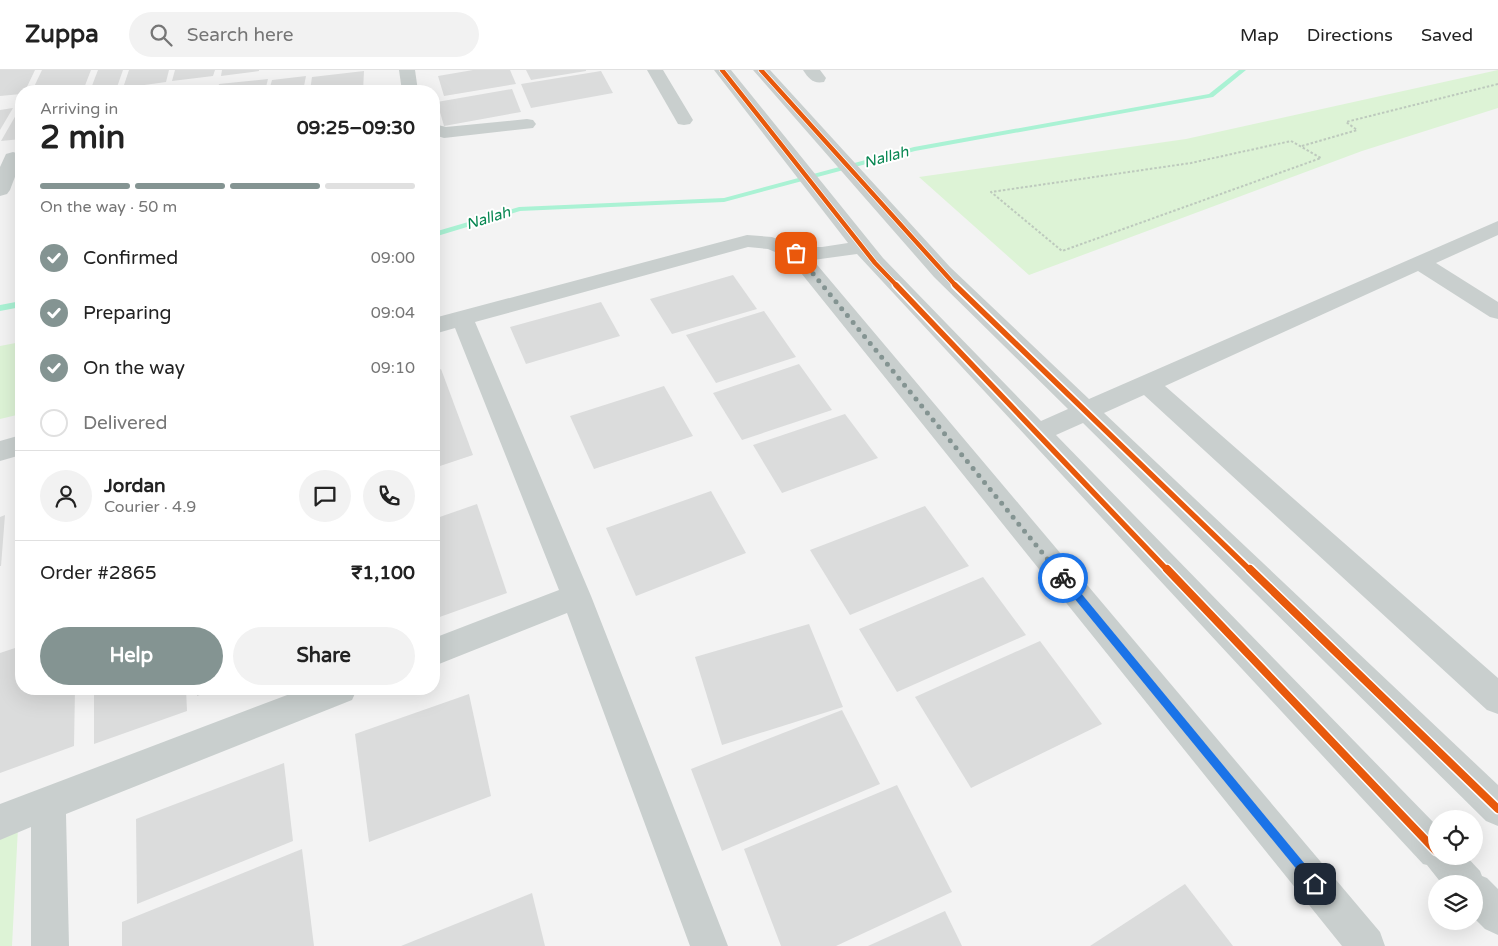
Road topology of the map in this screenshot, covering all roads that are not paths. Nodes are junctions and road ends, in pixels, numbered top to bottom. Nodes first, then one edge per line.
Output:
1 (408, 70) edge
2 (655, 70) edge
3 (722, 70) edge
4 (761, 70) edge
5 (409, 85) edge
6 (684, 120) dead end
7 (527, 124) dead end
8 (440, 131) edge
9 (12, 158) edge
10 (0, 190) edge
11 (1498, 227) edge
12 (862, 248) junction
13 (796, 253) junction
14 (1418, 262) junction
15 (1498, 312) edge
16 (448, 322) edge
17 (1146, 384) junction
18 (1084, 411) junction
19 (1037, 433) junction
20 (15, 447) edge
21 (0, 451) edge
22 (576, 596) junction
23 (440, 650) edge
24 (325, 695) edge
25 (1498, 699) edge
26 (48, 804) junction
27 (1498, 809) edge
28 (0, 822) edge
29 (1428, 843) edge
30 (1449, 865) edge
31 (1459, 875) edge
32 (1483, 900) edge
33 (1498, 916) edge
34 (50, 946) edge
35 (709, 946) edge
36 (1366, 946) edge

1 - 5 street
2 - 6 street
3 - 12 street
4 - 18 street
7 - 8 street
9 - 10 street
11 - 14 street
12 - 13 street
12 - 19 street
13 - 16 street
13 - 36 street
14 - 15 street
14 - 17 street
16 - 22 street
17 - 18 street
17 - 25 street
18 - 19 street
18 - 27 street
19 - 29 street
20 - 21 street
22 - 23 street
22 - 35 street
24 - 26 street
26 - 28 street
26 - 34 street
30 - 31 street
32 - 33 street

